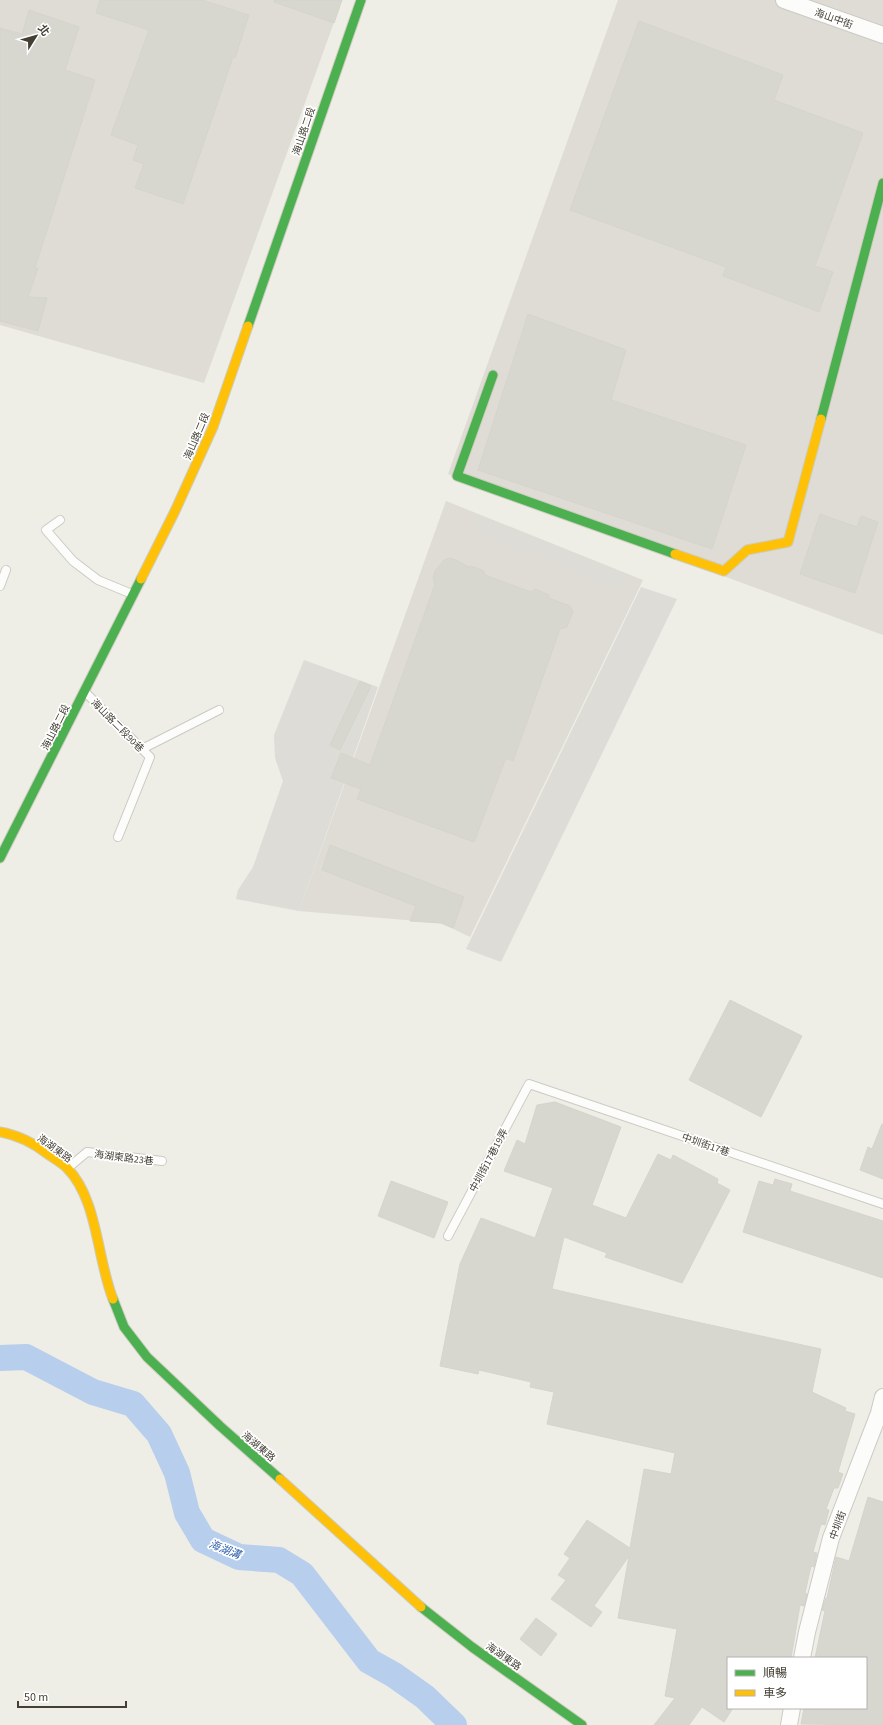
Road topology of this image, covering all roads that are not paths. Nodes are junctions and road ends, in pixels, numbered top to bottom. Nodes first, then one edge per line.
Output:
1 (361, 0) edge
2 (784, 0) edge
3 (883, 35) edge
4 (883, 183) edge
5 (493, 375) dead end
6 (60, 520) dead end
7 (6, 570) dead end
8 (0, 586) edge
9 (133, 594) junction
10 (85, 692) junction
11 (219, 710) dead end
12 (142, 749) junction
13 (118, 837) dead end
14 (0, 858) edge
15 (528, 1084) joint
16 (0, 1132) edge
17 (162, 1161) dead end
18 (67, 1168) junction
19 (883, 1204) edge
20 (448, 1236) dead end
21 (883, 1397) edge
22 (802, 1657) edge
23 (792, 1709) edge
24 (582, 1725) edge
25 (789, 1725) edge

1 - 9 street, 海山路二段
2 - 3 street, 海山中街
4 - 5 street
6 - 9 lane
7 - 8 lane
9 - 10 street, 海山路二段
10 - 12 lane, 海山路二段90巷
10 - 14 street, 海山路二段
11 - 12 lane
12 - 13 lane, 海山路二段90巷
15 - 19 lane, 中圳街17巷
15 - 20 lane, 中圳街17巷19弄
16 - 18 street, 海湖東路
17 - 18 lane, 海湖東路23巷
18 - 24 street, 海湖東路
21 - 22 street, 中圳街
23 - 25 street

